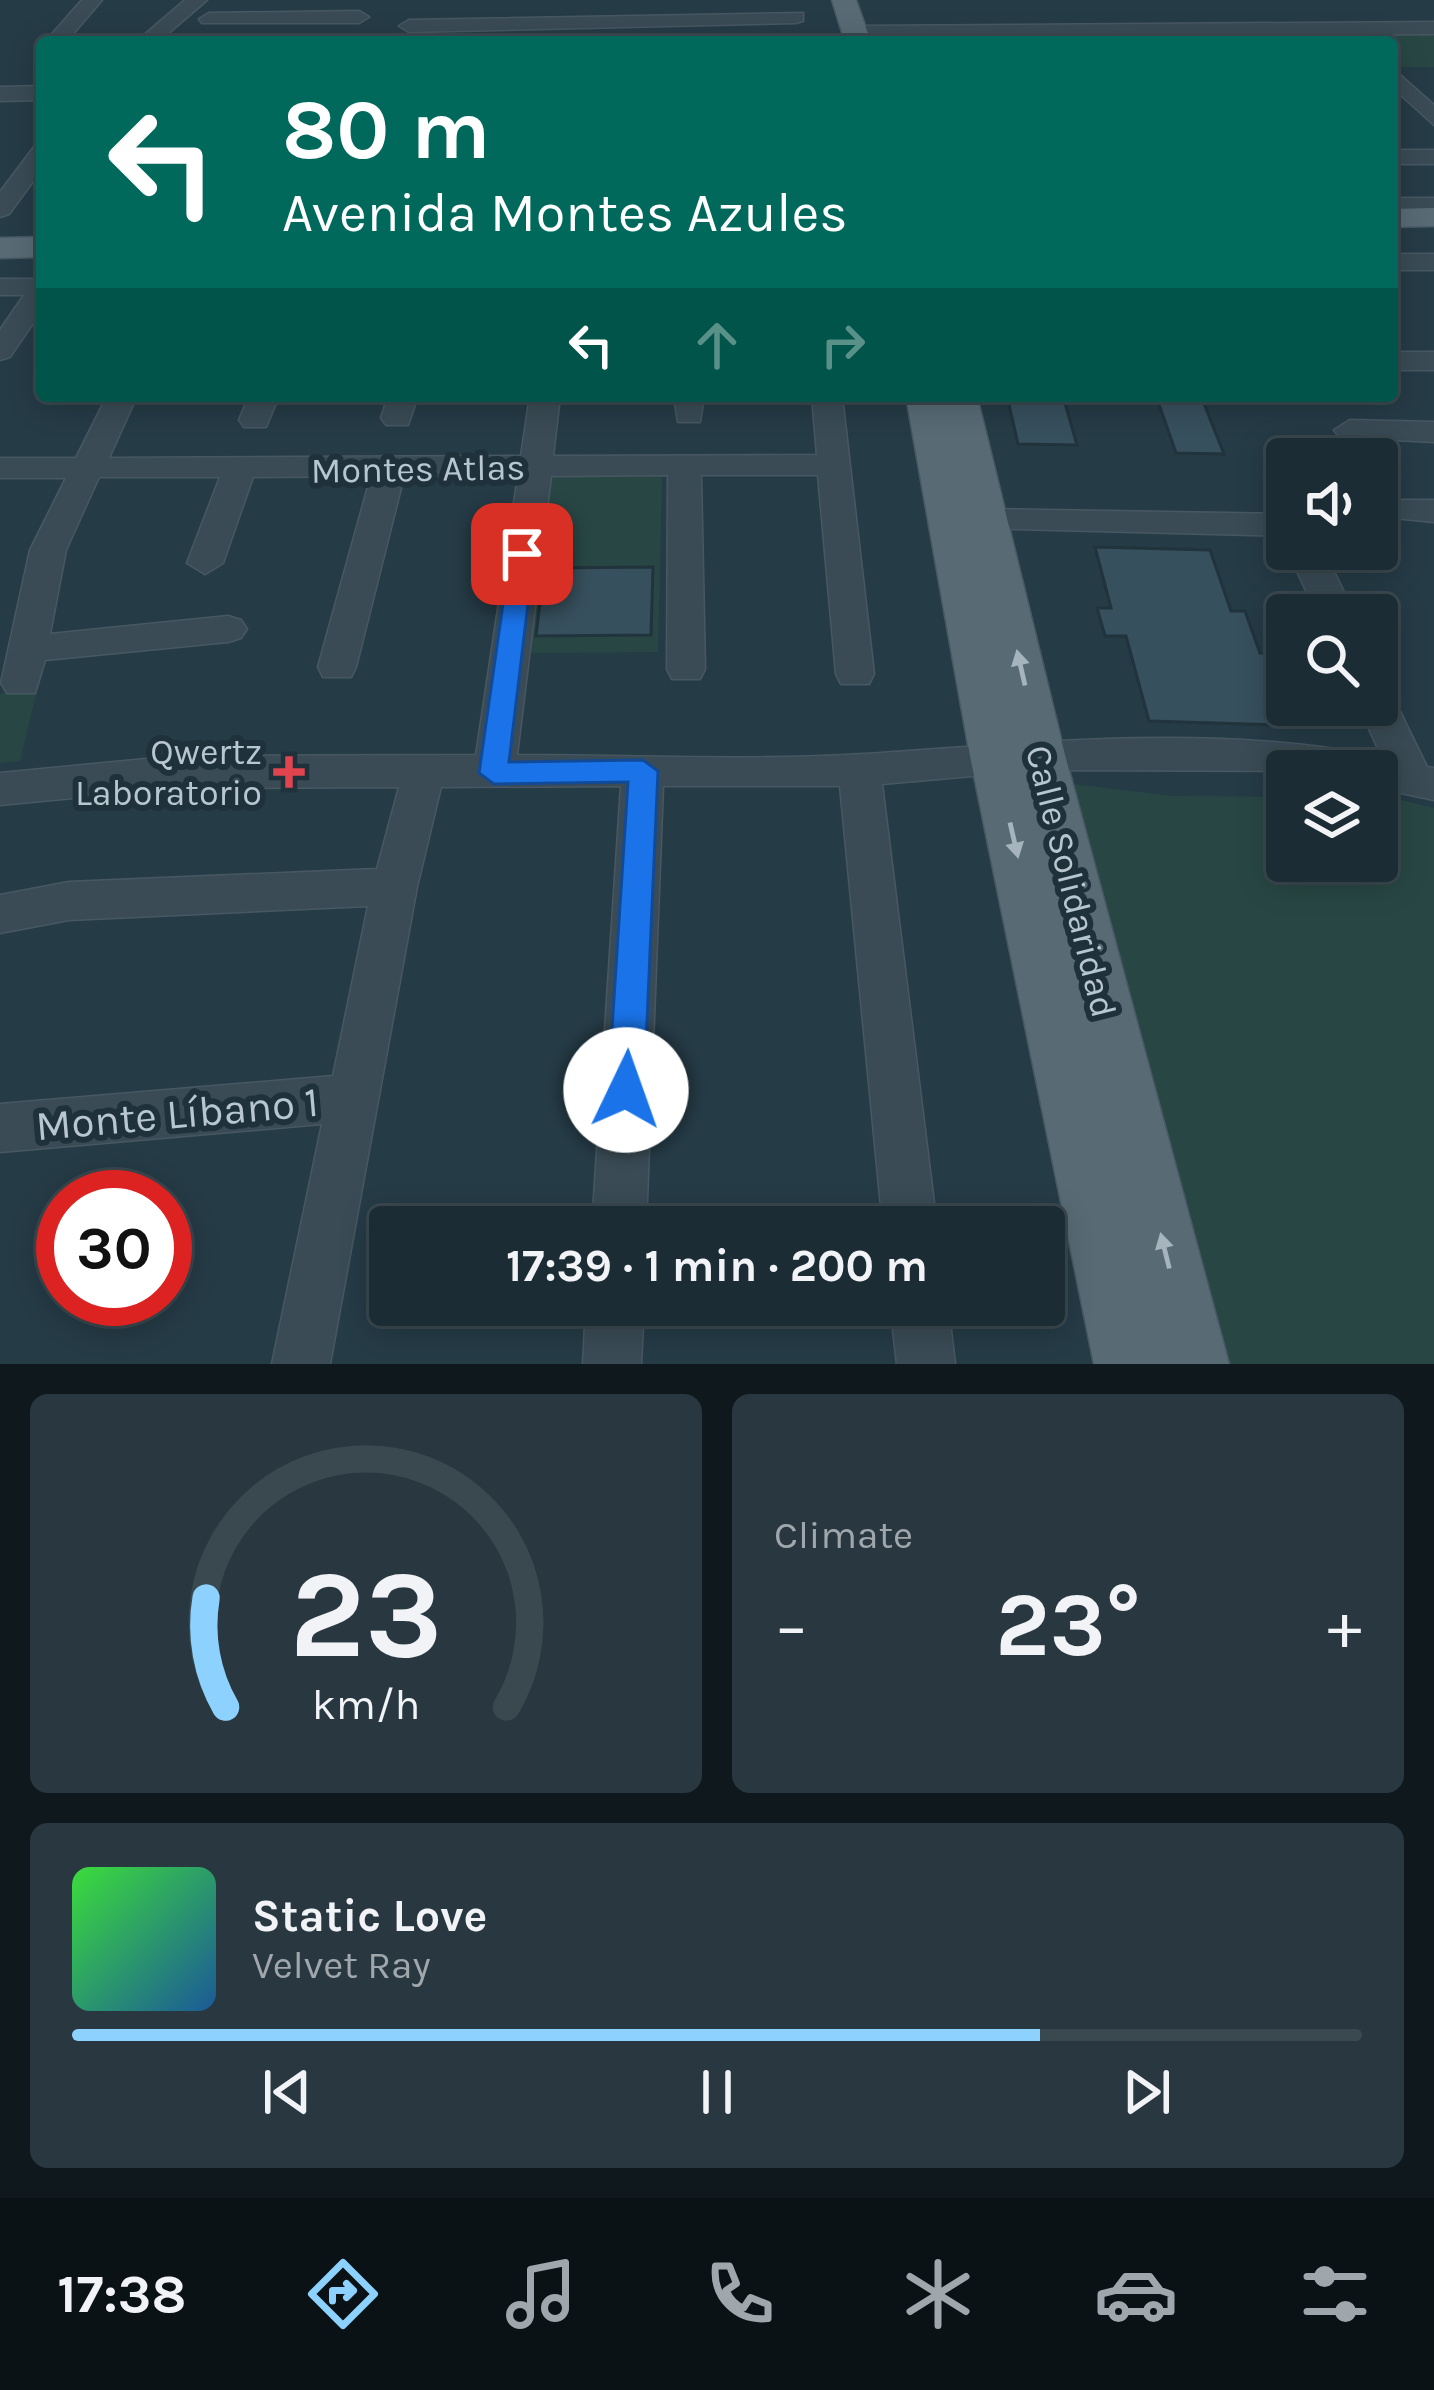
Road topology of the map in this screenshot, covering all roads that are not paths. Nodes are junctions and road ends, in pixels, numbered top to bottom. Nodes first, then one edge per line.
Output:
1 (92, 0) edge
2 (178, 0) edge
3 (197, 0) edge
4 (844, 0) edge
5 (1138, 0) edge
6 (1318, 0) edge
7 (796, 17) dead end
8 (209, 20) dead end
9 (688, 21) edge
10 (409, 26) dead end
11 (1434, 28) edge
12 (976, 29) edge
13 (1066, 29) edge
14 (1351, 35) edge
15 (60, 36) edge
16 (134, 36) edge
17 (153, 36) edge
18 (328, 36) edge
19 (857, 36) edge
20 (872, 36) edge
21 (1164, 36) edge
22 (1254, 36) edge
23 (1434, 72) edge
24 (1398, 73) edge
25 (1398, 79) edge
26 (36, 93) edge
27 (2, 96) edge
28 (1432, 114) edge
29 (1398, 157) edge
30 (1434, 157) edge
31 (36, 164) edge
32 (36, 189) edge
33 (1398, 206) edge
34 (1434, 206) edge
35 (1434, 217) edge
36 (1398, 218) edge
37 (2, 229) edge
38 (36, 229) edge
39 (1398, 235) edge
40 (1434, 235) edge
41 (36, 244) edge
42 (1398, 262) edge
43 (1434, 262) edge
44 (0, 287) edge
45 (36, 288) edge
46 (36, 297) edge
47 (0, 351) edge
48 (1398, 361) edge
49 (1434, 361) edge
50 (119, 402) edge
51 (544, 402) edge
52 (828, 402) edge
53 (927, 402) edge
54 (959, 402) edge
55 (1350, 430) dead end
56 (1434, 432) edge
57 (837, 465) junction
58 (86, 467) junction
59 (533, 467) junction
60 (0, 468) edge
61 (389, 469) junction
62 (685, 469) junction
63 (239, 470) junction
64 (1398, 510) edge
65 (1434, 511) edge
66 (987, 520) junction
67 (1266, 525) edge
68 (205, 563) dead end
69 (228, 629) dead end
70 (338, 667) dead end
71 (686, 669) dead end
72 (855, 674) dead end
73 (1391, 726) edge
74 (1018, 755) junction
75 (859, 770) junction
76 (643, 771) junction
77 (494, 773) junction
78 (423, 775) junction
79 (1423, 780) edge
80 (0, 789) edge
81 (395, 887) junction
82 (0, 914) edge
83 (353, 1098) junction
84 (0, 1128) edge
85 (620, 1206) edge
86 (908, 1206) edge
87 (614, 1326) edge
88 (921, 1326) edge
89 (301, 1364) edge
90 (612, 1364) edge
91 (926, 1364) edge
92 (1130, 1364) edge
93 (1193, 1364) edge

1 - 15 street
2 - 16 street
3 - 17 street
4 - 19 main road
5 - 21 street
6 - 14 street
7 - 9 street
8 - 18 street
9 - 10 street
11 - 14 street
12 - 13 street
12 - 20 street
13 - 21 street
14 - 22 street
21 - 22 street
23 - 24 street
25 - 28 street
26 - 27 street
29 - 30 street
31 - 37 street
32 - 37 street
33 - 34 street
35 - 36 main road
37 - 38 main road
37 - 41 main road
39 - 40 main road
42 - 43 street
44 - 45 street
46 - 47 street
48 - 49 street
50 - 58 street
51 - 59 street
52 - 57 street
53 - 74 main road, Calle Solidaridad
54 - 66 main road, Calle Solidaridad
55 - 56 street
57 - 62 street, Montes Atlas
57 - 72 street
58 - 60 street, Montes Atlas
58 - 63 street, Montes Atlas
58 - 69 street
59 - 61 street, Montes Atlas
59 - 62 street, Montes Atlas
59 - 77 street
61 - 63 street, Montes Atlas
61 - 70 street
62 - 71 street
63 - 68 street
64 - 65 street
66 - 67 street
74 -> 66 main road, Calle Solidaridad
73 - 79 street
74 - 75 street
74 - 79 street
74 -> 92 main road, Calle Solidaridad
93 -> 74 main road, Calle Solidaridad
75 - 76 street
75 - 86 street
76 - 77 street
76 - 85 street
77 - 78 street
78 - 80 street
78 - 81 street
81 - 82 street
81 - 83 street
83 - 84 street, Monte Líbano 1
83 - 89 street
87 - 90 street
88 - 91 street

